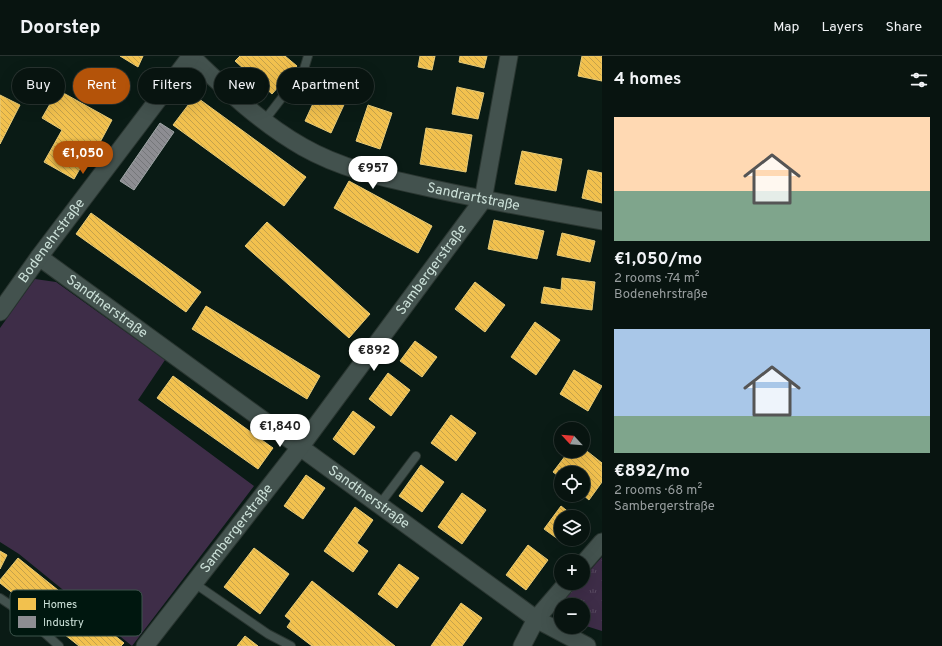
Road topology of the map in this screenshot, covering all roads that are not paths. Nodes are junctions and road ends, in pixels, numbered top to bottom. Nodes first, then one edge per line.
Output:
1 (191, 56) edge
2 (308, 56) edge
3 (509, 56) edge
4 (264, 121) junction
5 (483, 200) junction
6 (602, 220) edge
7 (39, 256) junction
8 (0, 312) edge
9 (301, 446) junction
10 (416, 456) dead end
11 (380, 504) junction
12 (602, 542) edge
13 (590, 556) edge
14 (194, 583) junction
15 (561, 590) edge
16 (0, 598) edge
17 (10, 605) edge
18 (536, 619) junction
19 (48, 636) edge
20 (59, 646) edge
21 (145, 646) edge
22 (291, 646) edge
23 (522, 646) edge
24 (588, 646) edge

1 - 4 street, Sandrartstraße
1 - 7 street, Bodenehrstraße
2 - 4 lane
3 - 5 street, Sambergerstraße
4 - 5 street, Sandrartstraße
5 - 6 street, Sandrartstraße
5 - 9 street, Sambergerstraße
7 - 8 street, Bodenehrstraße
7 - 9 street, Sandtnerstraße
9 - 11 street, Sandtnerstraße
9 - 14 street, Sambergerstraße
10 - 11 lane
11 - 18 street, Sandtnerstraße
12 - 13 street
14 - 21 street, Sambergerstraße
14 - 22 lane
15 - 18 street
16 - 17 lane
18 - 23 street
18 - 24 street, Sandtnerstraße
19 - 20 lane

